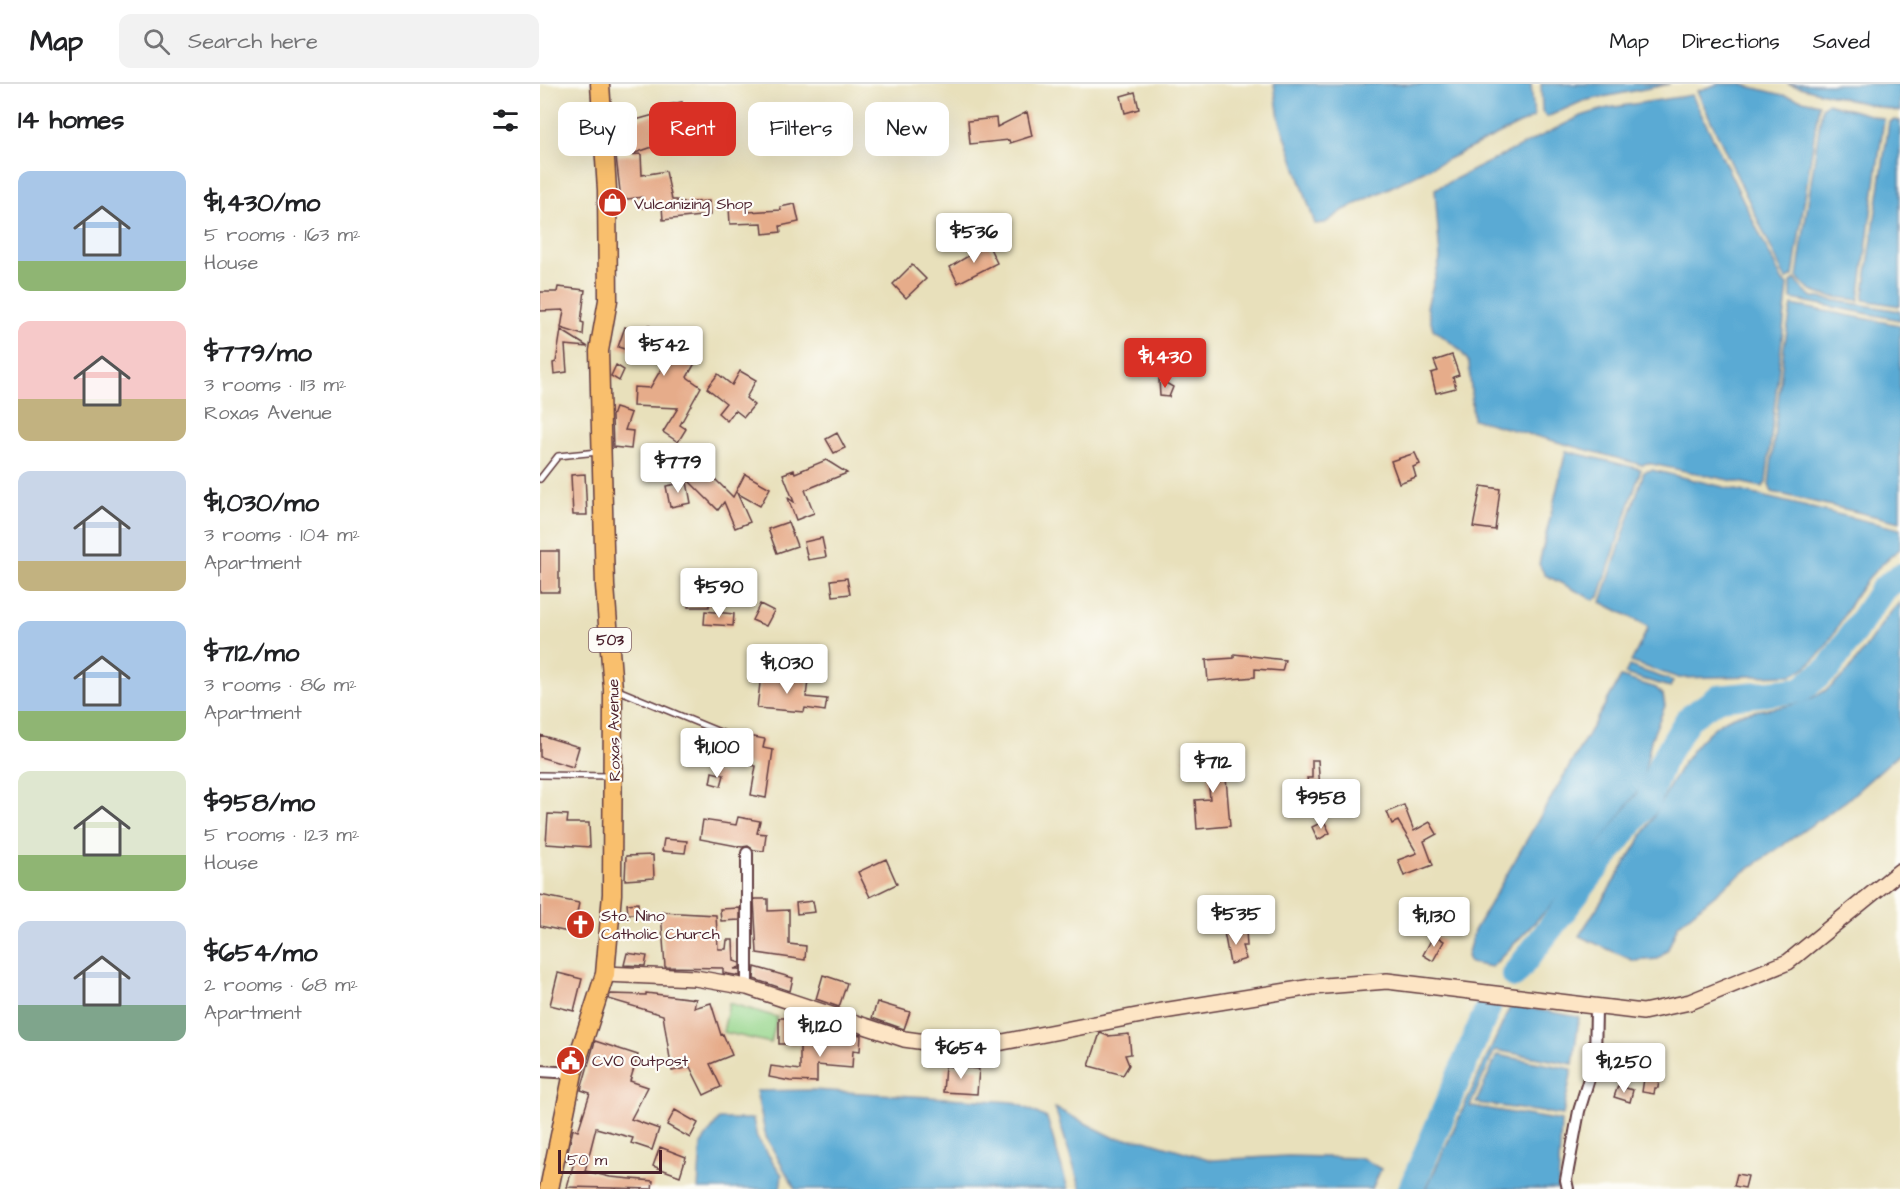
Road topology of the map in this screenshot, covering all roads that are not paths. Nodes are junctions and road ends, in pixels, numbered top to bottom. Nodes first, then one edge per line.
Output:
1 (600, 84) edge
2 (603, 452) junction
3 (540, 479) edge
4 (614, 689) junction
5 (727, 735) dead end
6 (540, 775) edge
7 (614, 776) junction
8 (747, 853) dead end
9 (1900, 871) edge
10 (605, 974) junction
11 (747, 987) junction
12 (1596, 1009) junction
13 (540, 1071) edge
14 (573, 1073) junction
15 (549, 1189) edge
16 (1568, 1189) edge

1 - 2 main road, Roxas Avenue / 503
2 - 3 lane
2 - 4 main road, Roxas Avenue / 503
4 - 5 lane
4 - 7 main road, Roxas Avenue / 503
6 - 7 lane
7 - 10 main road, Roxas Avenue / 503
8 - 11 street
9 - 12 street
10 - 11 street
10 - 14 main road, Roxas Avenue / 503
11 - 12 street
12 - 16 street
13 - 14 street
14 - 15 main road, Roxas Avenue / 503

